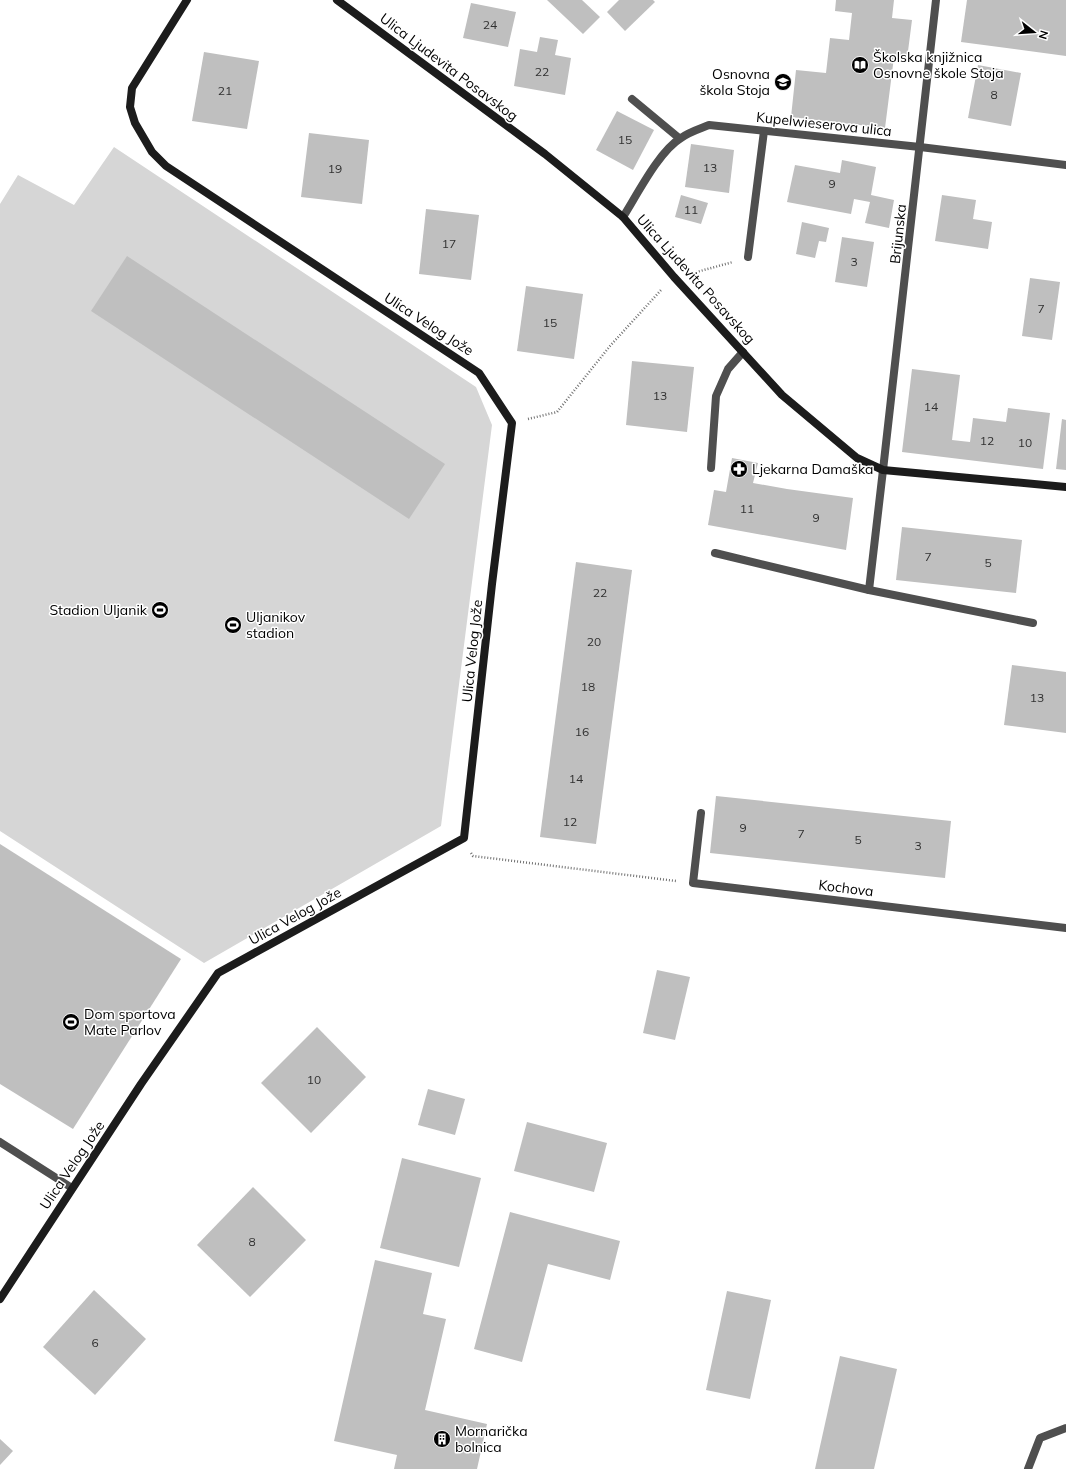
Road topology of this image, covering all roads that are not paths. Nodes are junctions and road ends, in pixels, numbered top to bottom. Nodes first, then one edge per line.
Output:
1 (187, 0) edge
2 (337, 0) edge
3 (936, 0) edge
4 (632, 99) dead end
5 (764, 131) junction
6 (679, 138) junction
7 (920, 147) junction
8 (1066, 165) edge
9 (623, 217) junction
10 (748, 257) road end
11 (743, 352) junction
12 (711, 468) dead end
13 (883, 470) junction
14 (1066, 487) edge
15 (715, 553) dead end
16 (869, 590) junction
17 (1033, 623) dead end
18 (701, 813) dead end
19 (1066, 928) edge
20 (0, 1142) edge
21 (72, 1188) junction
22 (0, 1299) edge
23 (1066, 1428) edge
24 (1028, 1469) edge

1 - 21 street, Ulica Velog Jože
2 - 9 street, Ulica Ljudevita Posavskog
3 - 7 street, Brijunska
4 - 6 street
5 - 6 street, Kupelwieserova ulica
5 - 7 street, Kupelwieserova ulica
5 - 10 street
6 - 9 street, Kupelwieserova ulica
7 - 8 street, Kupelwieserova ulica
7 - 13 street, Brijunska
9 - 11 street, Ulica Ljudevita Posavskog
11 - 12 street
11 - 13 street, Ulica Ljudevita Posavskog
13 - 14 street, Ulica Ljudevita Posavskog
13 - 16 street, Brijunska
15 - 16 street
16 - 17 street
18 - 19 street, Kochova
20 - 21 street
21 - 22 street, Ulica Velog Jože
23 - 24 street

